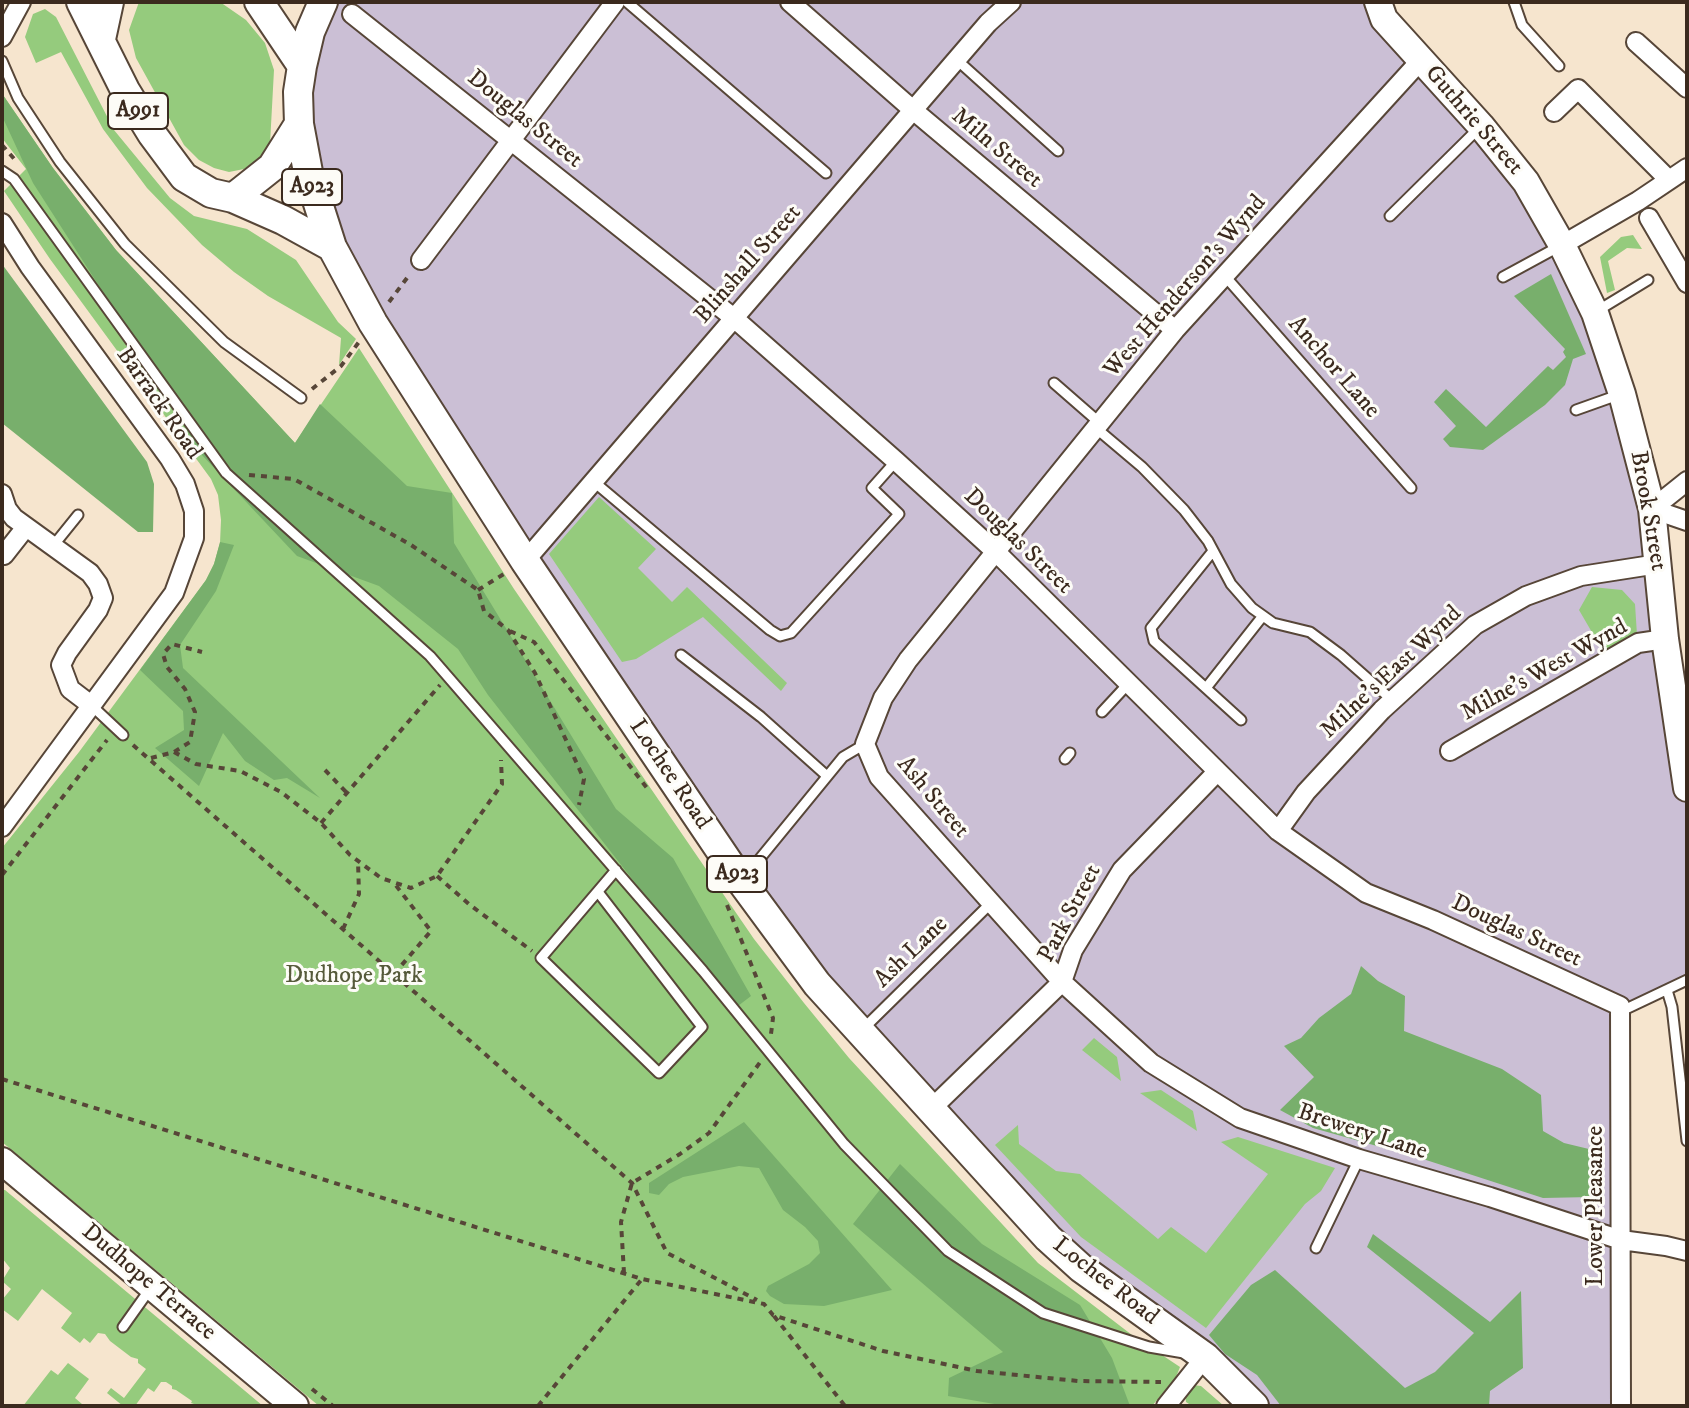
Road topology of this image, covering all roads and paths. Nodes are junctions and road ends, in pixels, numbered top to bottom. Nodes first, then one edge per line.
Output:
1 (21, 2) edge
2 (81, 2) edge
3 (109, 2) edge
4 (259, 2) edge
5 (323, 2) edge
6 (615, 2) edge
7 (627, 2) edge
8 (790, 2) edge
9 (1011, 2) edge
10 (1378, 2) edge
11 (1514, 2) edge
12 (352, 14) dead end
13 (2, 37) edge
14 (101, 39) junction
15 (1636, 42) dead end
16 (957, 60) junction
17 (1421, 60) junction
18 (2, 61) edge
19 (302, 66) junction
20 (1559, 66) dead end
21 (1687, 88) edge
22 (913, 110) junction
23 (1554, 112) dead end
24 (299, 124) junction
25 (1481, 126) junction
26 (510, 140) junction
27 (1058, 151) dead end
28 (1687, 168) edge
29 (2, 171) edge
30 (826, 173) dead end
31 (1668, 179) junction
32 (233, 198) junction
33 (1390, 216) dead end
34 (1649, 218) dead end
35 (2, 223) edge
36 (1562, 245) junction
37 (332, 247) junction
38 (421, 260) joint
39 (1224, 275) junction
40 (1503, 277) dead end
41 (1648, 280) dead end
42 (1687, 283) edge
43 (1595, 313) junction
44 (735, 319) junction
45 (1175, 330) junction
46 (367, 332) junction
47 (1054, 383) dead end
48 (1622, 394) junction
49 (301, 398) joint
50 (1576, 410) dead end
51 (1099, 427) junction
52 (896, 461) junction
53 (226, 473) junction
54 (593, 481) junction
55 (1687, 481) edge
56 (1411, 488) dead end
57 (2, 494) edge
58 (1652, 509) junction
59 (78, 515) dead end
60 (1687, 521) edge
61 (26, 527) junction
62 (53, 546) junction
63 (1213, 551) junction
64 (996, 552) junction
65 (4, 555) dead end
66 (525, 561) junction
67 (1658, 564) junction
68 (478, 590) junction
69 (1262, 617) junction
70 (508, 630) junction
71 (1665, 639) junction
72 (202, 652) dead end
73 (681, 655) dead end
74 (447, 677) junction
75 (1128, 684) junction
76 (1206, 688) junction
77 (1680, 692) edge
78 (1392, 700) junction
79 (91, 705) junction
80 (1102, 712) dead end
81 (1241, 720) dead end
82 (119, 732) junction
83 (865, 744) junction
84 (1450, 751) dead end
85 (174, 752) junction
86 (501, 755) dead end
87 (149, 759) junction
88 (325, 770) dead end
89 (1216, 773) junction
90 (827, 776) junction
91 (1687, 788) edge
92 (648, 789) dead end
93 (347, 793) junction
94 (4, 819) edge
95 (321, 823) junction
96 (576, 824) junction
97 (1278, 831) junction
98 (358, 861) junction
99 (616, 870) junction
100 (2, 875) edge
101 (437, 876) junction
102 (741, 881) junction
103 (393, 882) junction
104 (598, 892) junction
105 (992, 902) junction
106 (343, 929) junction
107 (541, 958) junction
108 (394, 974) junction
109 (1687, 980) edge
110 (1062, 982) junction
111 (1667, 990) junction
112 (1620, 1006) junction
113 (860, 1032) junction
114 (768, 1051) junction
115 (2, 1079) edge
116 (930, 1110) junction
117 (1687, 1141) edge
118 (1359, 1159) junction
119 (2, 1161) edge
120 (632, 1183) junction
121 (1621, 1240) junction
122 (1316, 1248) dead end
123 (1687, 1251) edge
124 (624, 1273) junction
125 (642, 1279) junction
126 (152, 1286) junction
127 (764, 1304) junction
128 (773, 1315) junction
129 (123, 1327) dead end
130 (1205, 1357) junction
131 (1160, 1383) dead end
132 (295, 1406) edge
133 (538, 1406) edge
134 (845, 1406) edge
135 (1166, 1406) edge
136 (1254, 1406) edge
137 (1621, 1406) edge

1 - 13 street
2 - 14 main road, A991
3 - 14 main road
4 - 19 main road
5 - 19 main road, Lochee Road
6 - 26 street
7 - 30 lane
8 - 22 street, Miln Street
9 - 16 street, Blinshall Street
10 - 17 street, Guthrie Street
11 - 20 lane
12 - 26 street, Douglas Street
14 - 32 main road, A991
15 - 21 street
16 - 22 street, Blinshall Street
16 - 27 lane
17 - 25 street, Guthrie Street
17 - 39 street, West Henderson's Wynd
18 - 49 lane
19 - 24 main road, Lochee Road
22 - 44 street, Blinshall Street
22 - 45 street, Miln Street
23 - 31 street
24 - 32 main road
24 - 37 main road, Lochee Road / A923
25 - 33 lane
25 - 36 street, Guthrie Street
26 - 38 street
26 - 44 street, Douglas Street
28 - 31 street
29 - 53 lane
31 - 36 street
32 - 37 main road, A923
34 - 42 street
35 - 79 street, Barrack Road
36 - 40 lane
36 - 43 street, Brook Street
37 - 46 main road, Lochee Road / A923
38 - 46 path
39 - 45 street, West Henderson's Wynd
39 - 56 lane, Anchor Lane
41 - 43 lane
43 - 48 street, Brook Street
44 - 52 street, Douglas Street
44 - 54 street, Blinshall Street
45 - 51 street, West Henderson's Wynd
46 - 49 path
46 - 66 main road, Lochee Road / A923
47 - 51 lane
48 - 50 lane
48 - 58 street, Brook Street
51 - 63 lane
51 - 64 street, West Henderson's Wynd
52 - 54 lane
52 - 64 street, Douglas Street
53 - 68 path
53 - 74 lane
54 - 66 street, Blinshall Street
55 - 58 street
57 - 61 street
58 - 60 street
58 - 67 street, Brook Street
59 - 62 lane
61 - 62 street
61 - 65 street
62 - 79 street
63 - 69 lane
63 - 76 lane
64 - 75 street, Douglas Street
64 - 83 street, Ash Street
66 - 68 path
66 - 102 main road, Lochee Road / A923
67 - 71 street, Brook Street
67 - 78 street, Milne's East Wynd
68 - 70 path
69 - 76 lane
69 - 78 lane
70 - 92 path
70 - 96 path
71 - 77 street, Brook Street
71 - 84 street, Milne's West Wynd
72 - 85 path
73 - 90 lane
74 - 93 path
74 - 96 lane
75 - 80 lane
75 - 89 street, Douglas Street
76 - 81 lane
77 - 91 street, Brook Street
78 - 97 street, Milne's East Wynd
79 - 82 lane
79 - 94 street, Barrack Road
82 - 87 path
82 - 100 path
83 - 90 lane
83 - 105 street, Ash Street
85 - 87 path
85 - 95 path
86 - 101 path
87 - 106 path
88 - 93 path
89 - 97 street, Douglas Street
89 - 110 street, Park Street
90 - 102 lane
93 - 95 path
95 - 98 path
96 - 99 lane
97 - 112 street, Douglas Street
98 - 103 path
98 - 106 path
99 - 104 lane
99 - 114 lane
101 - 103 path
101 - 107 path
102 - 113 main road, Lochee Road / A923
102 - 114 path
103 - 108 path
104 - 107 lane
104 - 107 lane
105 - 110 street, Ash Street
105 - 113 lane, Ash Lane
106 - 108 path
108 - 120 path
109 - 111 lane
110 - 116 street, Park Street
110 - 118 street, Brewery Lane
111 - 112 lane
111 - 117 lane
112 - 121 street, Lower Pleasance
113 - 116 main road, Lochee Road / A923
114 - 120 path
114 - 130 lane
115 - 124 path
116 - 130 main road, Lochee Road / A923
118 - 121 street, Brewery Lane
118 - 122 lane
119 - 126 street, Dudhope Terrace
120 - 124 path
120 - 127 path
121 - 123 street, Brewery Lane
121 - 137 street, Lower Pleasance
124 - 125 path
125 - 127 path
125 - 133 path
126 - 129 lane
126 - 132 street, Dudhope Terrace
127 - 128 path
128 - 131 path
128 - 134 path
130 - 135 street
130 - 136 main road, Lochee Road / A923

